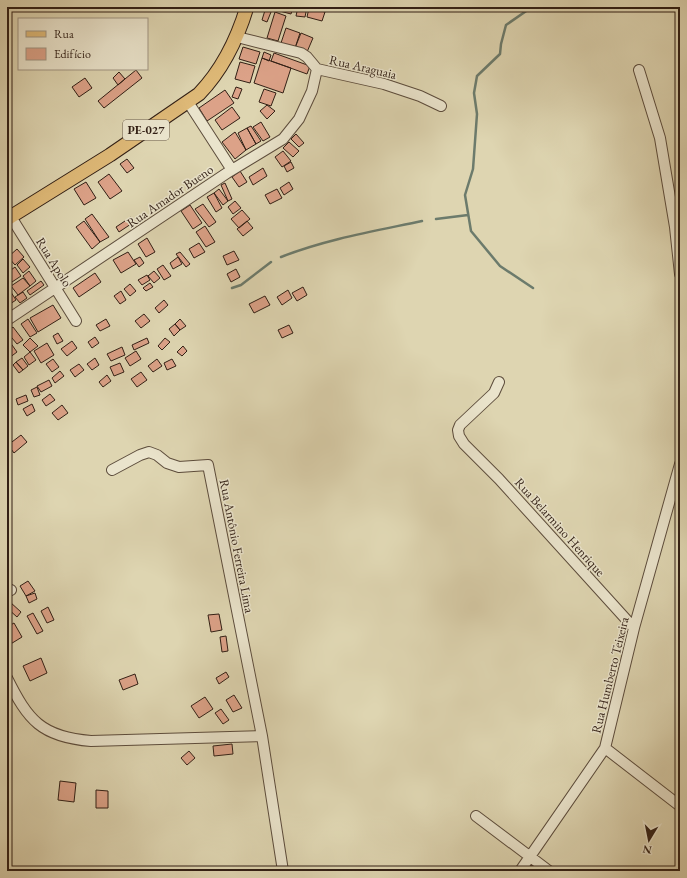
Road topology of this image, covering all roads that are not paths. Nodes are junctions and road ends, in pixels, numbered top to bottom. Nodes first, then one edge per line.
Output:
1 (247, 7) edge
2 (237, 37) junction
3 (317, 69) junction
4 (639, 70) dead end
5 (188, 102) junction
6 (441, 106) dead end
7 (232, 170) junction
8 (9, 218) edge
9 (680, 274) edge
10 (55, 288) junction
11 (7, 320) edge
12 (76, 322) dead end
13 (499, 382) dead end
14 (680, 464) edge
15 (112, 470) dead end
16 (634, 628) junction
17 (7, 678) edge
18 (262, 736) junction
19 (605, 748) junction
20 (680, 806) edge
21 (476, 816) dead end
22 (529, 858) junction
23 (283, 871) edge
24 (520, 871) edge
25 (548, 871) edge

1 - 2 main road, PE-027
2 - 3 street, Rua Araguaia
2 - 5 main road, PE-027
3 - 6 street, Rua Araguaia
3 - 7 street, Rua Amador Bueno
4 - 9 street
5 - 7 street
5 - 8 main road, PE-027
7 - 10 street, Rua Amador Bueno
8 - 10 street, Rua Apolo
10 - 11 street, Rua Amador Bueno
10 - 12 street, Rua Apolo
13 - 16 street, Rua Belarmino Henrique
14 - 16 street, Rua Humberto Teixeira
15 - 18 street, Rua Antônio Ferreira Lima
16 - 19 street, Rua Humberto Teixeira
17 - 18 street
18 - 23 street, Rua Antônio Ferreira Lima
19 - 20 street
19 - 22 street, Rua Humberto Teixeira
21 - 22 street
22 - 24 street, Rua Humberto Teixeira
22 - 25 street

